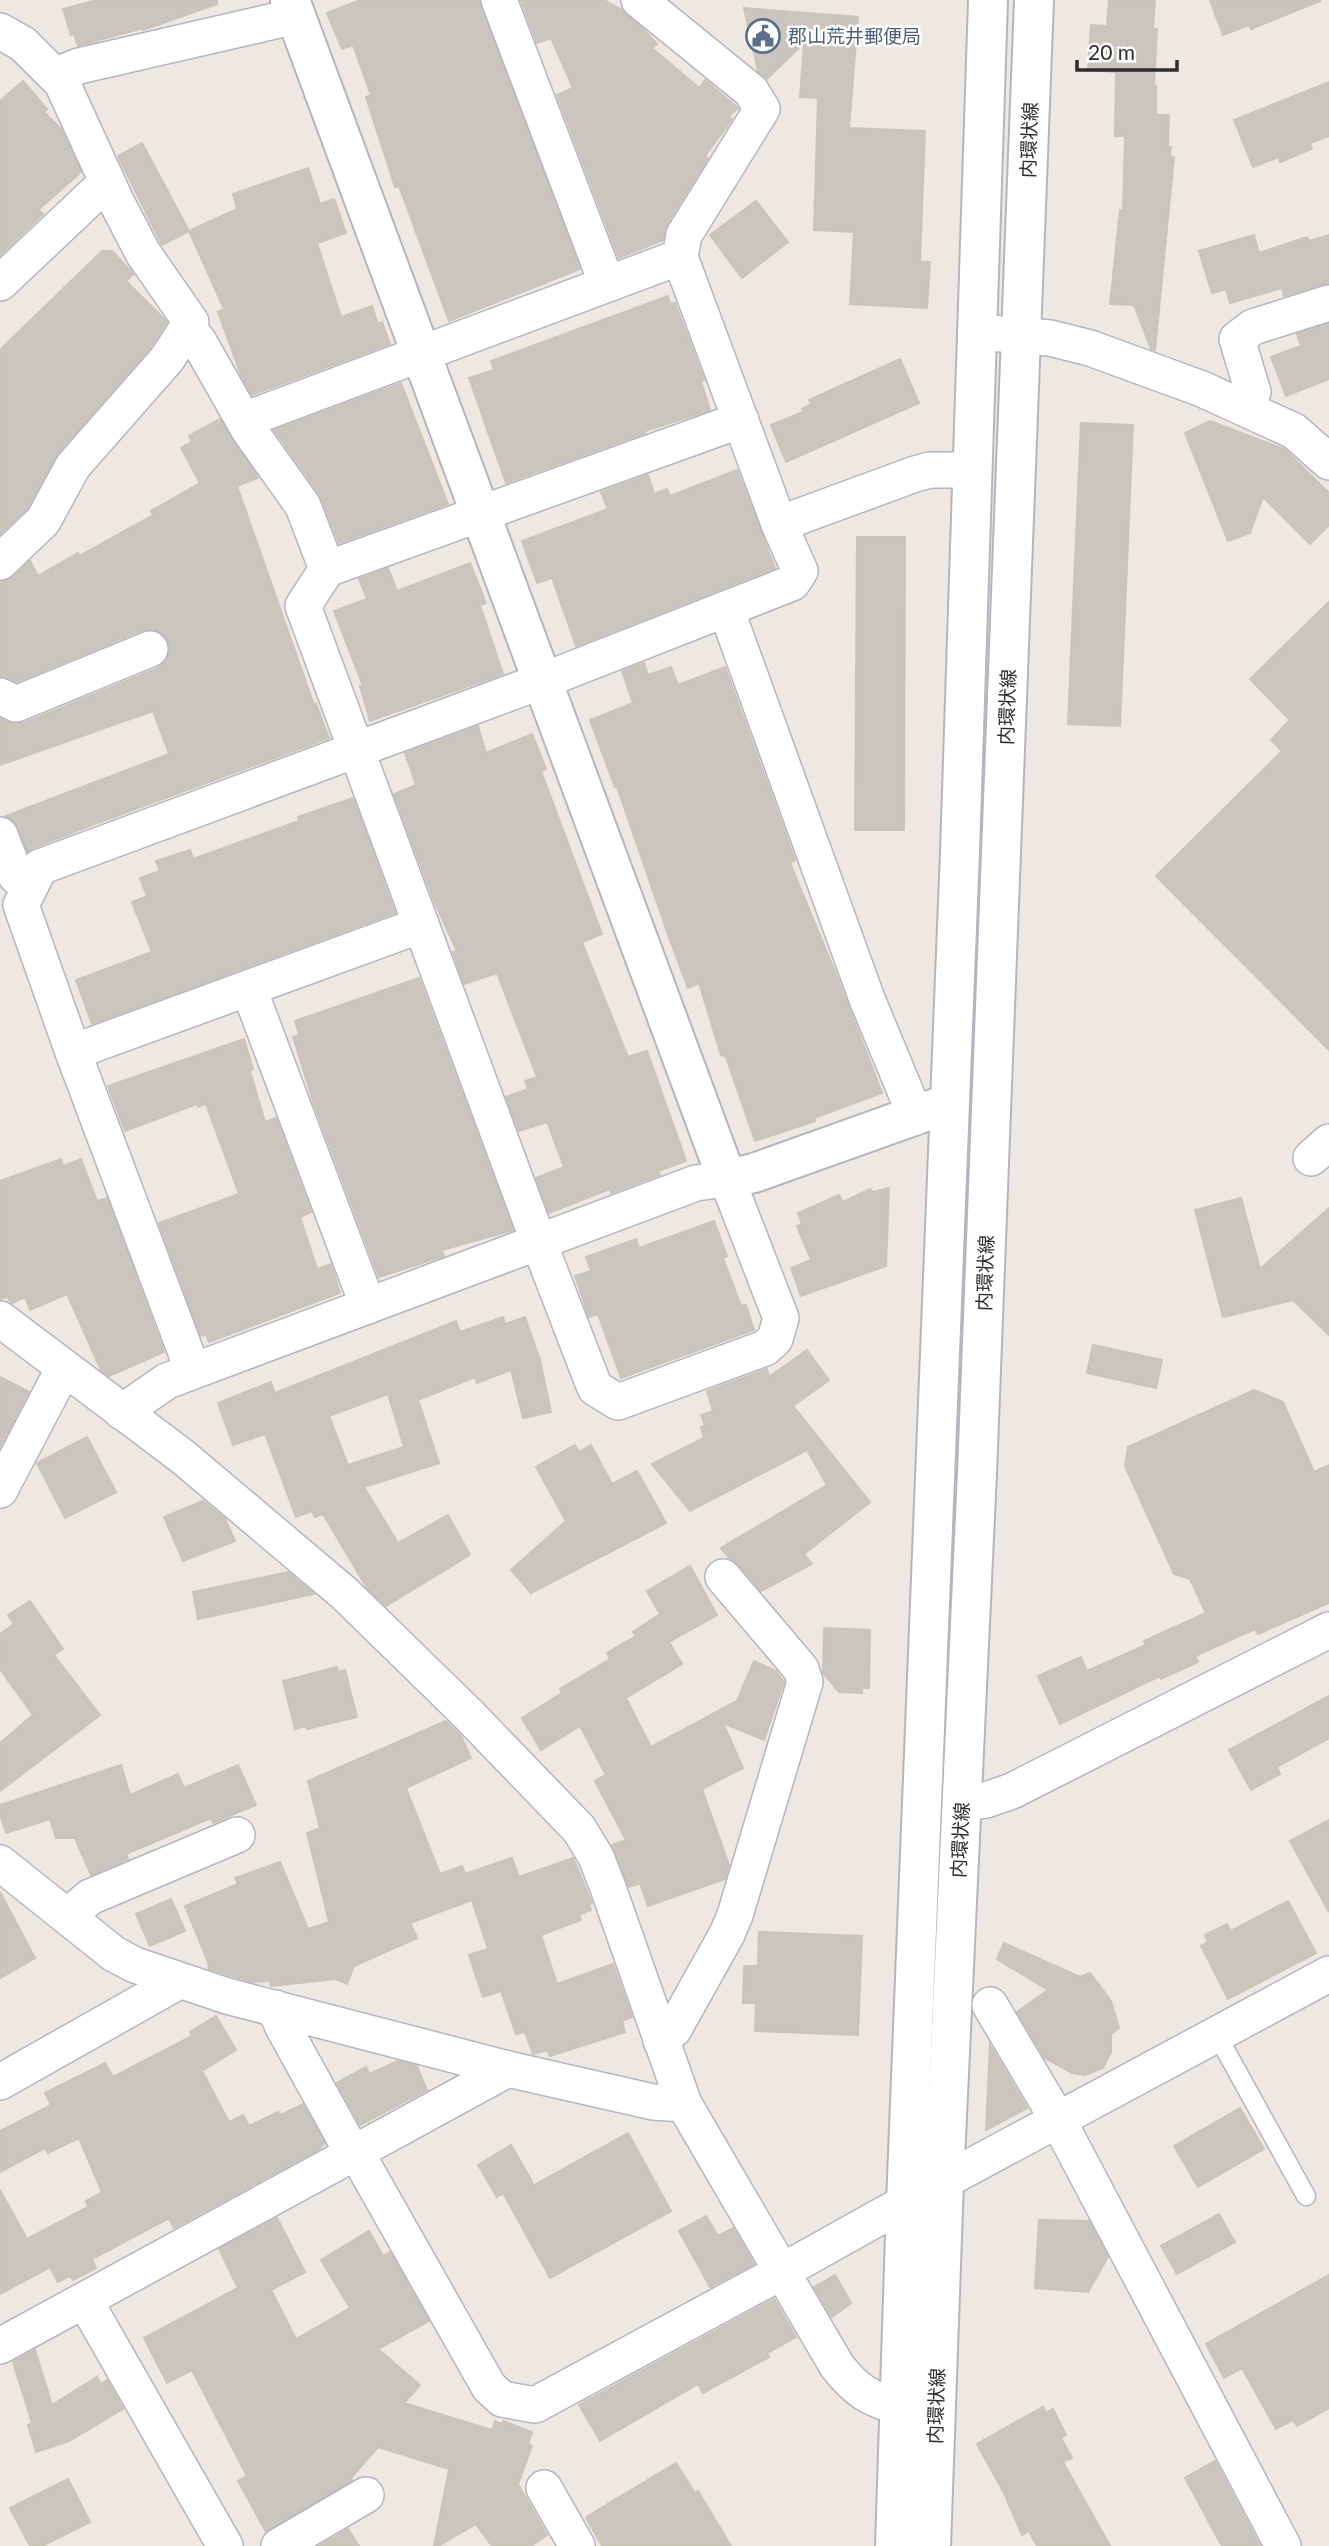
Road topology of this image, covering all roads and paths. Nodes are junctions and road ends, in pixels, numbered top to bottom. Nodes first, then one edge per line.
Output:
1 (499, 0) edge
2 (639, 0) edge
3 (988, 0) edge
4 (1034, 0) edge
5 (293, 8) edge
6 (3, 36) edge
7 (56, 75) junction
8 (107, 182) junction
9 (680, 257) junction
10 (0, 283) edge
11 (607, 284) junction
12 (1329, 303) edge
13 (188, 327) junction
14 (978, 332) junction
15 (1022, 334) junction
16 (422, 354) junction
17 (1247, 409) junction
18 (244, 420) junction
19 (741, 420) junction
20 (1329, 462) edge
21 (973, 470) junction
22 (481, 514) junction
23 (779, 524) junction
24 (0, 562) edge
25 (327, 569) junction
26 (726, 609) junction
27 (150, 649) dead end
28 (542, 681) junction
29 (0, 696) edge
30 (356, 749) junction
31 (0, 835) edge
32 (29, 888) junction
33 (421, 925) junction
34 (249, 989) junction
35 (73, 1052) junction
36 (933, 1110) junction
37 (727, 1179) junction
38 (539, 1243) junction
39 (368, 1306) junction
40 (0, 1319) edge
41 (64, 1368) junction
42 (194, 1371) junction
43 (122, 1412) junction
44 (0, 1490) edge
45 (723, 1577) dead end
46 (1329, 1630) edge
47 (961, 1804) junction
48 (237, 1835) dead end
49 (0, 1863) edge
50 (68, 1916) junction
51 (1329, 1974) edge
52 (179, 1981) junction
53 (989, 2005) dead end
54 (275, 2008) junction
55 (1217, 2035) junction
56 (661, 2041) junction
57 (508, 2069) junction
58 (0, 2082) edge
59 (684, 2104) junction
60 (1058, 2120) junction
61 (356, 2152) junction
62 (944, 2181) junction
63 (1306, 2196) dead end
64 (906, 2203) junction
65 (781, 2273) junction
66 (85, 2301) junction
67 (0, 2346) edge
68 (899, 2407) junction
69 (544, 2488) dead end
70 (366, 2495) dead end
71 (225, 2546) edge
72 (279, 2546) edge
73 (577, 2546) edge
74 (895, 2546) edge
75 (931, 2546) edge
76 (1283, 2546) edge

1 - 11 street
2 - 9 street
3 - 14 street, 内環状線
4 - 15 street, 内環状線
5 - 7 street
5 - 16 street
6 - 7 street
7 - 8 street
8 - 10 street
8 - 13 street
9 - 11 street
9 - 19 street
11 - 16 street
12 - 17 street
13 - 18 street
13 - 24 street
14 - 15 street
14 - 21 street, 内環状線
15 - 17 street
15 - 47 street, 内環状線
16 - 18 street
16 - 22 street
17 - 20 street
18 - 25 street
19 - 22 street
19 - 23 street
21 - 23 street
21 - 36 street, 内環状線
22 - 25 street
22 - 28 street
23 - 26 street
25 - 30 street
26 - 28 street
26 - 36 street
27 - 29 street
28 - 30 street
28 - 37 street
30 - 32 street
30 - 33 street
31 - 32 street
32 - 35 street
33 - 34 street
33 - 38 street
34 - 35 street
34 - 39 street
35 - 42 street
36 - 37 street
36 - 64 street, 内環状線
37 - 38 street
37 - 38 street
38 - 39 street
39 - 42 street
40 - 41 street
41 - 43 street
41 - 44 street
42 - 43 street
43 - 56 street
45 - 56 street
46 - 47 street
47 - 62 street, 内環状線
48 - 50 street
49 - 50 street
50 - 52 street
51 - 55 street
52 - 54 street
52 - 58 street
53 - 60 street
54 - 57 street
54 - 61 street
55 - 60 street
55 - 63 lane
56 - 59 street
57 - 59 street
57 - 61 street
59 - 65 street
60 - 62 street
60 - 76 street
61 - 65 street
61 - 66 street
62 - 64 street
62 - 75 street, 内環状線
64 - 65 street
64 - 68 street, 内環状線
65 - 68 street
66 - 67 street
66 - 71 street
68 - 74 street, 内環状線
69 - 73 street
70 - 72 street

